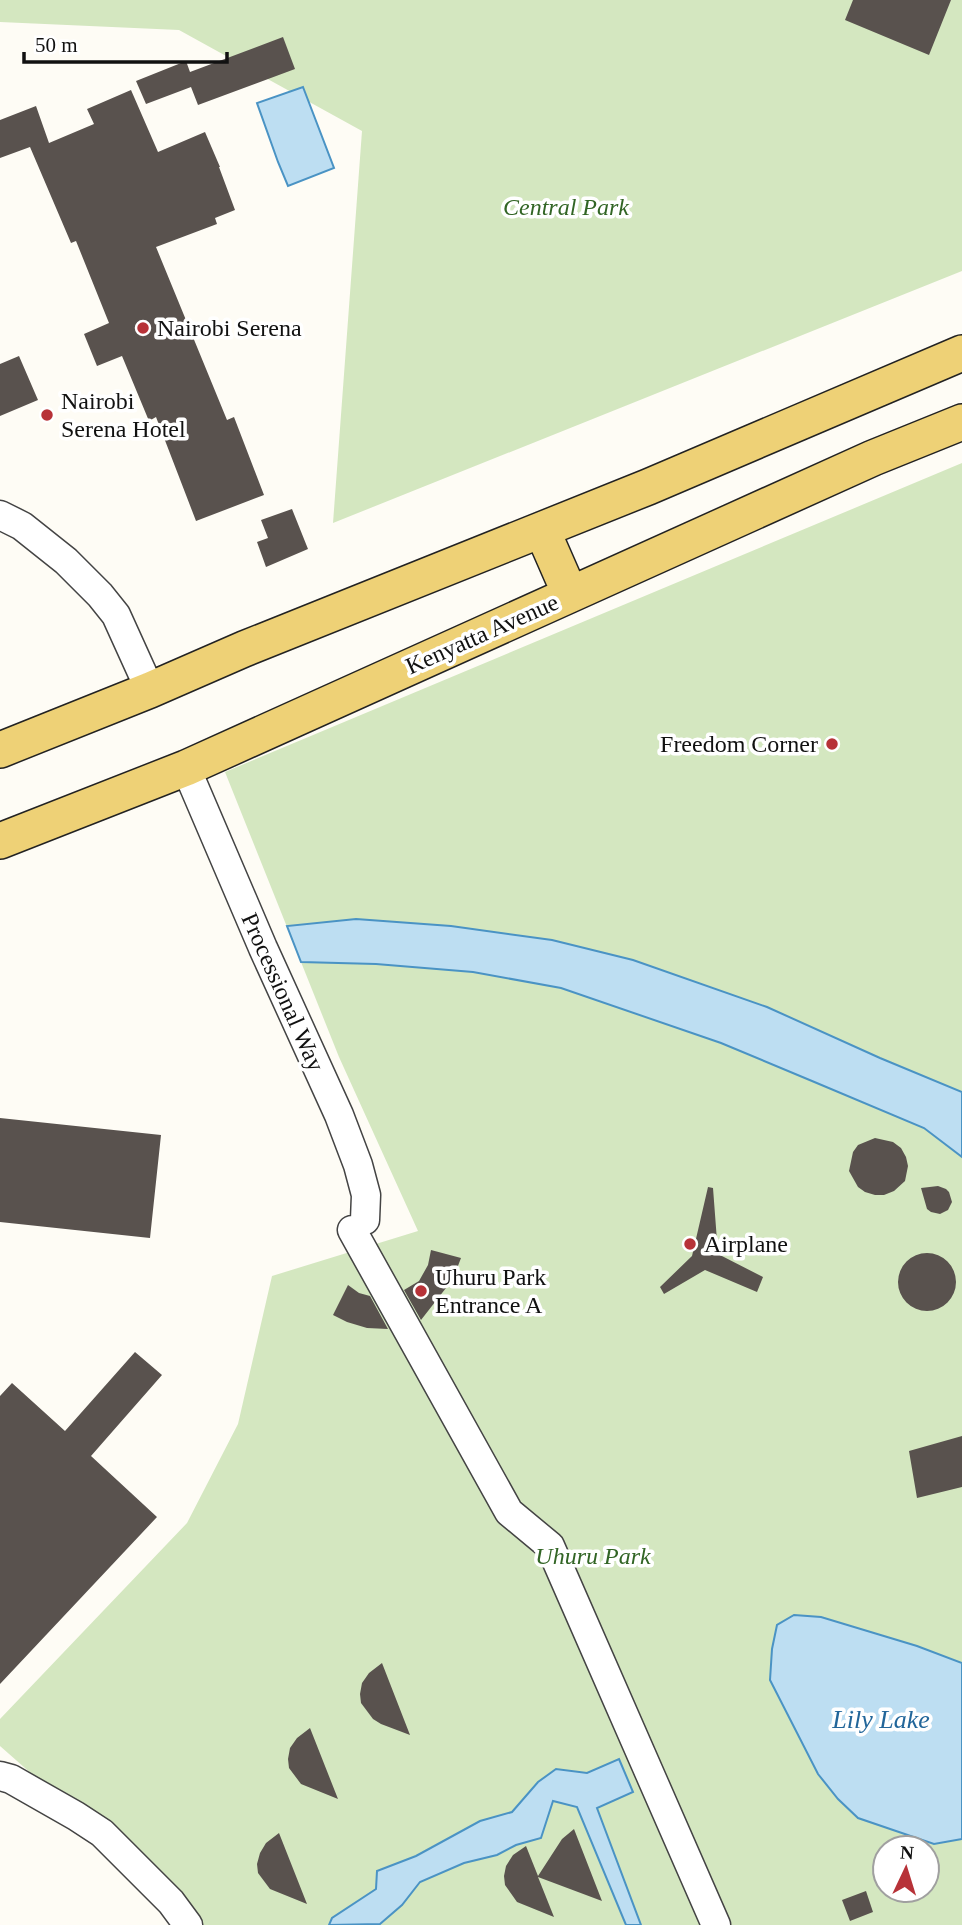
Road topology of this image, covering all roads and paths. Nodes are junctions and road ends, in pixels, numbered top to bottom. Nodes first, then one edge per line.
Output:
1 (962, 353) edge
2 (962, 422) edge
3 (0, 515) edge
4 (542, 530) junction
5 (570, 594) junction
6 (150, 690) junction
7 (0, 750) edge
8 (186, 768) junction
9 (0, 841) edge
10 (0, 1776) edge
11 (188, 1925) edge
12 (716, 1925) edge

1 - 4 main road
2 - 5 main road, Kenyatta Avenue
3 - 6 street
4 - 5 main road
4 - 6 main road
5 - 8 main road, Kenyatta Avenue
6 - 7 main road
8 - 9 main road, Kenyatta Avenue
8 - 12 street, Processional Way
10 - 11 street

